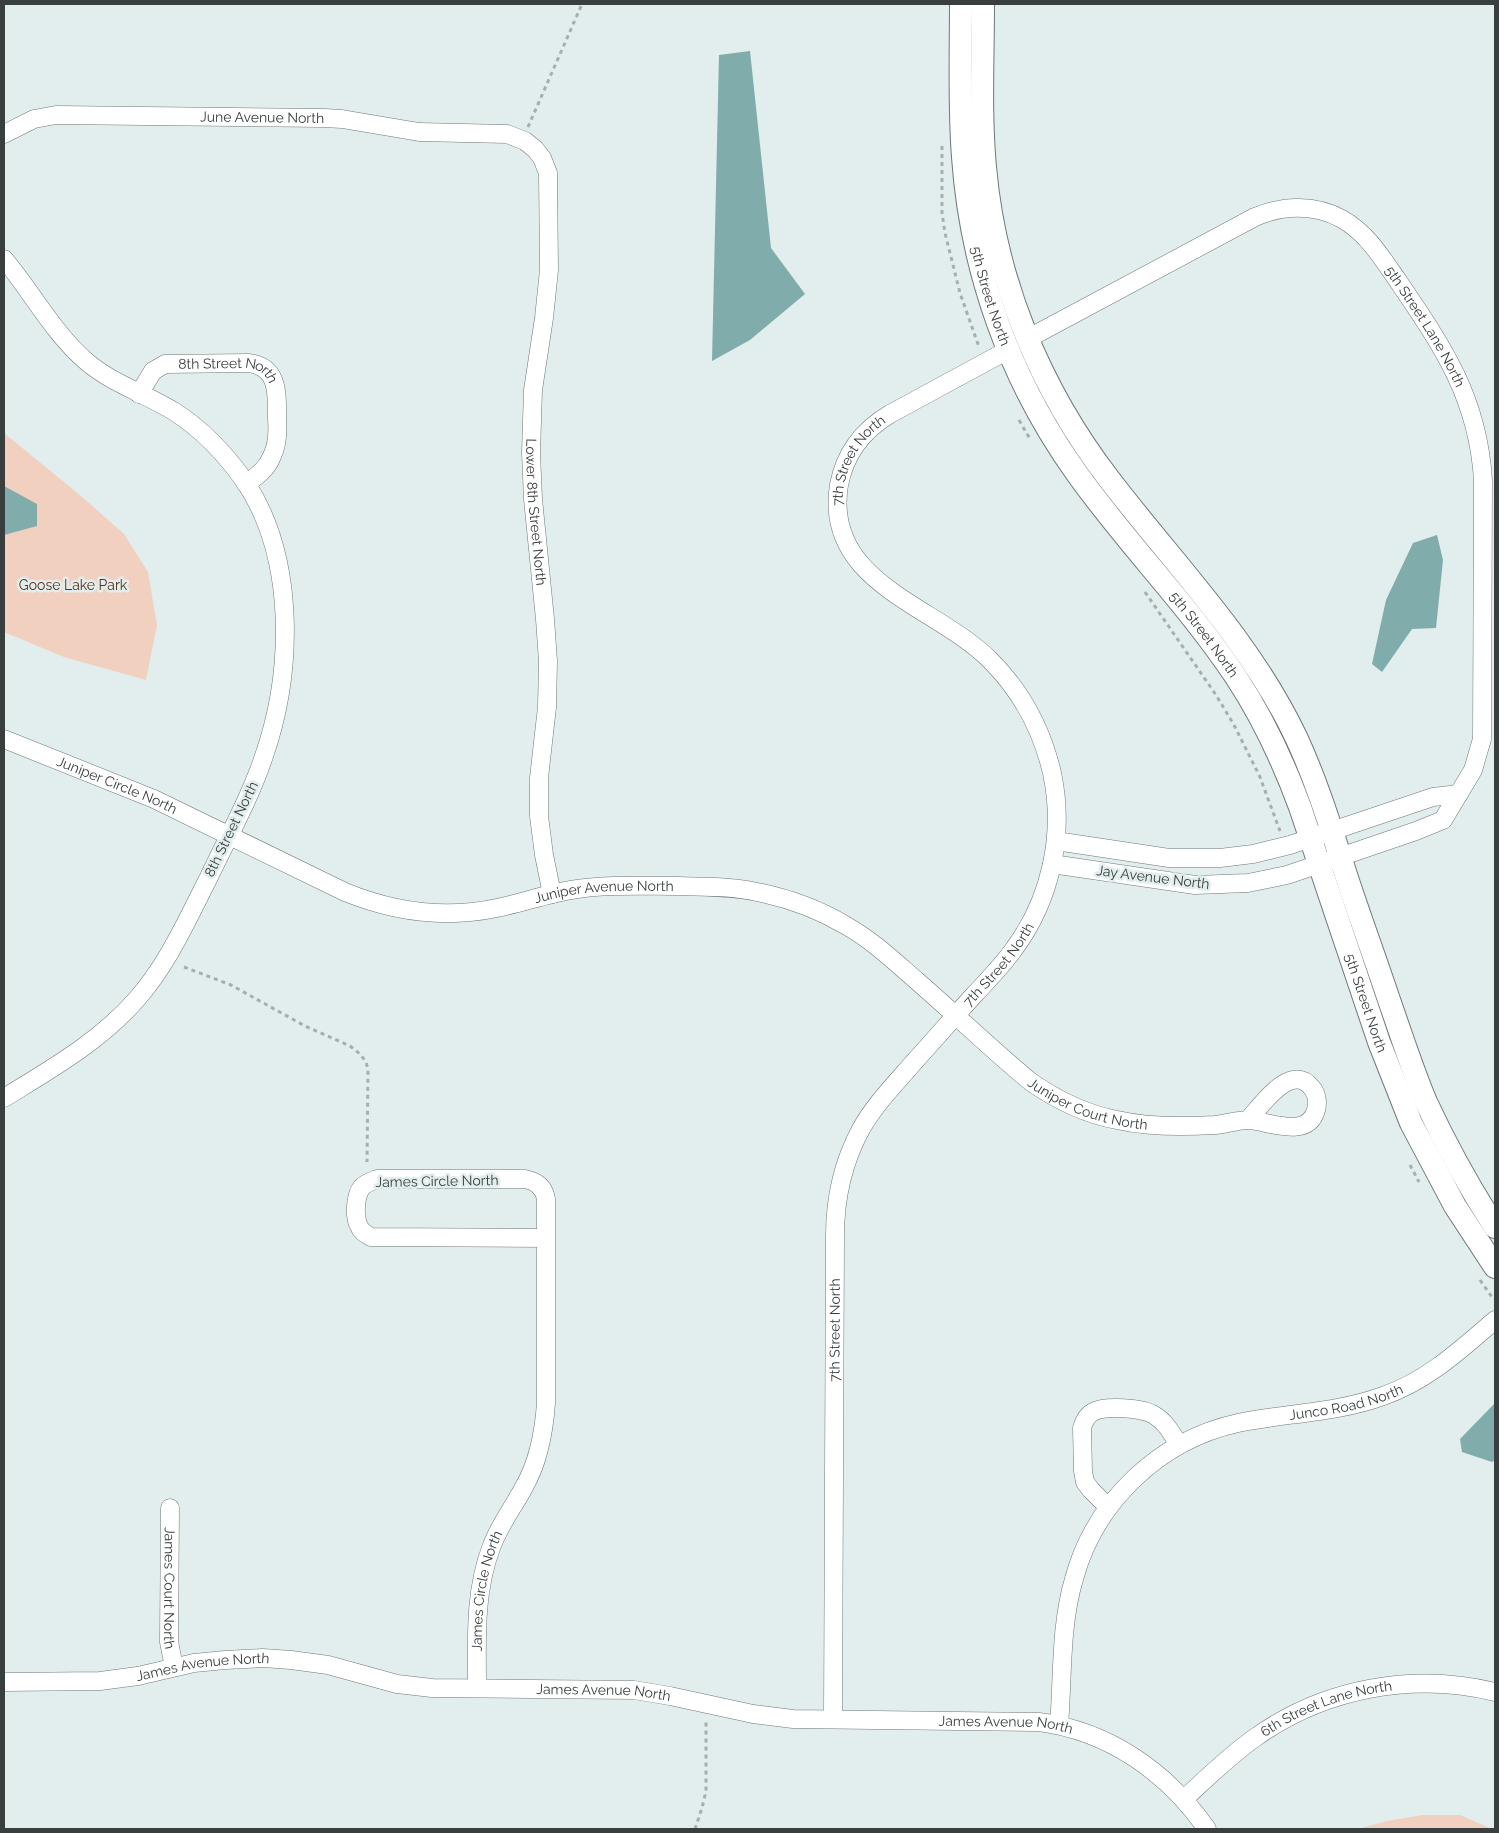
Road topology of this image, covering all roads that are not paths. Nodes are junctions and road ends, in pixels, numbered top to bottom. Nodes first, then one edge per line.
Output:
1 (961, 4) edge
2 (983, 4) edge
3 (4, 134) edge
4 (522, 140) joint
5 (4, 258) edge
6 (1027, 339) junction
7 (1008, 350) junction
8 (139, 394) junction
9 (246, 484) junction
10 (4, 739) edge
11 (1459, 794) junction
12 (1332, 831) junction
13 (229, 836) junction
14 (1311, 838) junction
15 (1056, 841) junction
16 (1330, 860) junction
17 (1052, 864) junction
18 (552, 894) junction
19 (956, 1015) junction
20 (4, 1098) edge
21 (1248, 1120) dead end
22 (1495, 1227) edge
23 (546, 1238) junction
24 (1495, 1267) edge
25 (1495, 1320) edge
26 (1179, 1445) junction
27 (1108, 1507) junction
28 (170, 1508) dead end
29 (174, 1667) junction
30 (4, 1682) edge
31 (477, 1688) junction
32 (1495, 1692) edge
33 (834, 1719) junction
34 (1059, 1725) junction
35 (1184, 1799) junction
36 (1207, 1829) edge

1 - 7 street, 5th Street North
2 - 6 street, 5th Street North
3 - 4 street, June Avenue North
4 - 18 street, Lower 8th Street North
5 - 8 street, 8th Street North
6 - 11 street, 5th Street Lane North
6 - 12 street, 5th Street North
7 - 14 street, 5th Street North
7 - 15 street, 7th Street North
8 - 9 street, 8th Street North
8 - 9 street, 8th Street North
9 - 13 street, 8th Street North
10 - 13 street, Juniper Circle North
11 - 12 street
11 - 16 street, 5th Street Lane North
12 - 14 street, Jay Avenue North
12 - 16 street, 5th Street North
13 - 18 street, Juniper Avenue North
13 - 20 street, 8th Street North
14 - 15 street, Jay Avenue North
14 - 16 street, 5th Street North
15 - 17 street, 7th Street North
16 - 17 street, Jay Avenue North
16 - 22 street, 5th Street North
16 - 24 street, 5th Street North
17 - 19 street, 7th Street North
18 - 19 street, Juniper Avenue North
19 - 21 street, Juniper Court North
19 - 33 street, 7th Street North
23 - 23 street, James Circle North
23 - 31 street, James Circle North
25 - 26 street, Junco Road North
26 - 27 street, Junco Road North
26 - 27 street
27 - 34 street, Junco Road North
28 - 29 street, James Court North
29 - 30 street, James Avenue North
29 - 31 street, James Avenue North
31 - 33 street, James Avenue North
32 - 35 street, 6th Street Lane North
33 - 34 street, James Avenue North
34 - 35 street, James Avenue North
35 - 36 street, James Avenue North

